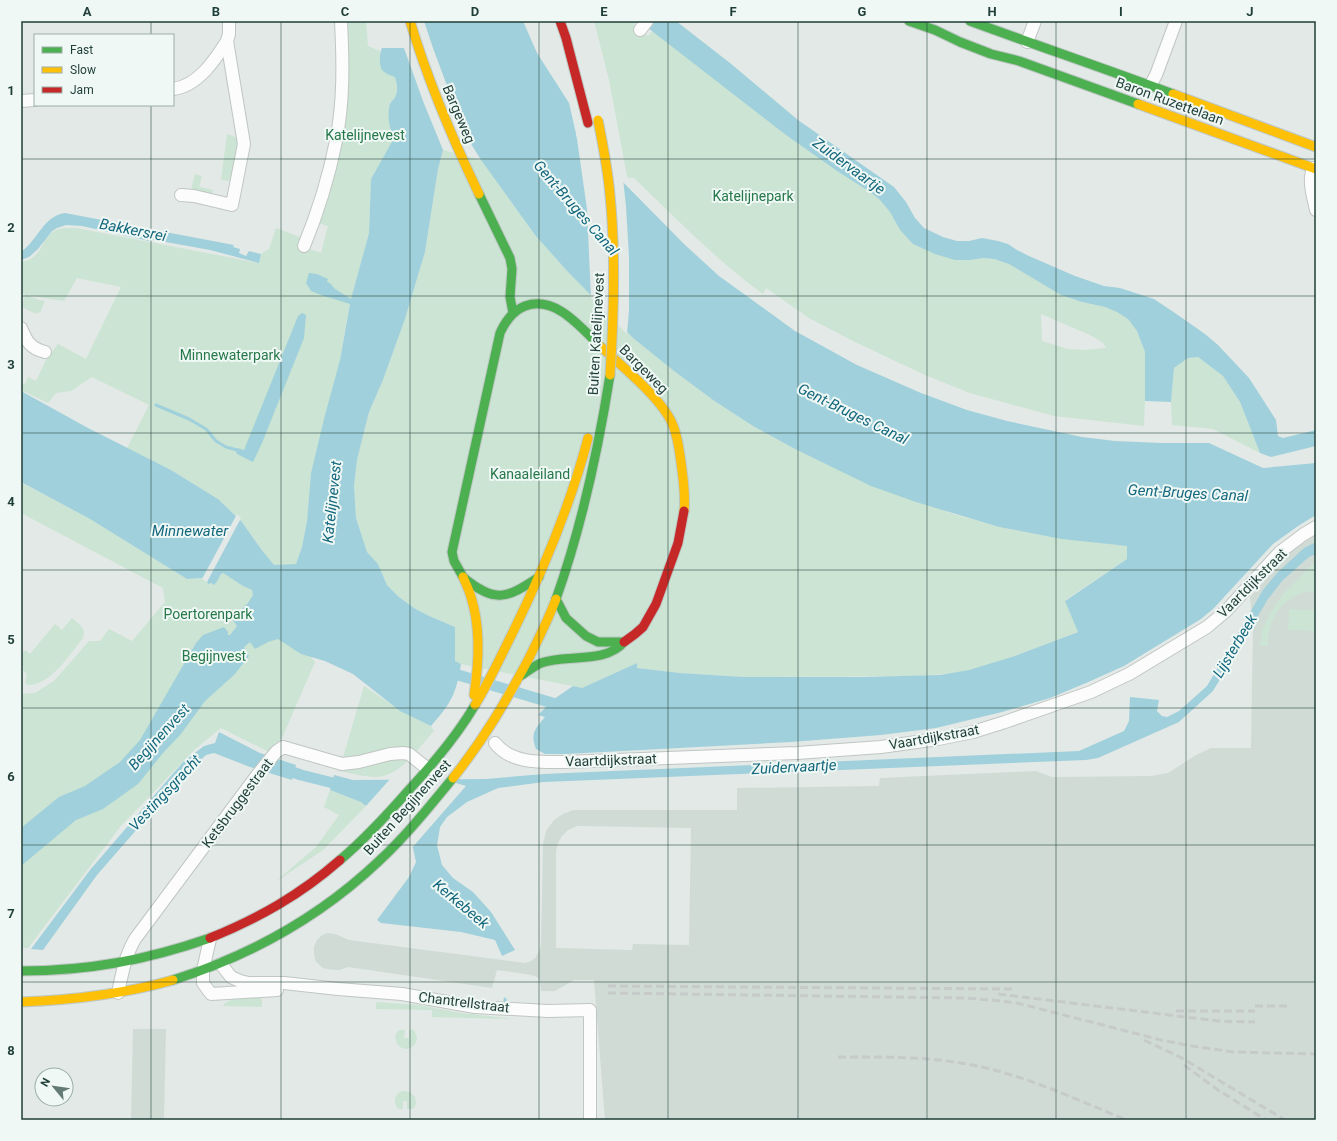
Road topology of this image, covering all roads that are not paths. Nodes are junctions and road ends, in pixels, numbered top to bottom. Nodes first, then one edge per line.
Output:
1 (229, 21) edge
2 (342, 21) edge
3 (410, 21) edge
4 (560, 21) edge
5 (909, 21) edge
6 (970, 21) edge
7 (1035, 21) edge
8 (1176, 21) edge
9 (227, 40) junction
10 (1022, 52) junction
11 (216, 58) junction
12 (230, 58) junction
13 (174, 89) edge
14 (1145, 90) junction
15 (34, 100) edge
16 (21, 101) edge
17 (1129, 101) junction
18 (597, 117) dead end
19 (590, 134) dead end
20 (1316, 147) edge
21 (1315, 169) edge
22 (181, 195) dead end
23 (602, 208) dead end
24 (1316, 210) edge
25 (304, 246) dead end
26 (604, 251) dead end
27 (513, 313) junction
28 (21, 328) edge
29 (603, 335) dead end
30 (46, 352) dead end
31 (601, 358) dead end
32 (590, 427) dead end
33 (1316, 527) edge
34 (462, 577) junction
35 (539, 577) junction
36 (556, 599) junction
37 (624, 642) junction
38 (520, 676) junction
39 (476, 699) junction
40 (503, 706) joint
41 (495, 743) dead end
42 (426, 772) junction
43 (210, 939) junction
44 (125, 963) junction
45 (222, 964) junction
46 (203, 970) junction
47 (21, 971) edge
48 (338, 989) junction
49 (118, 994) junction
50 (21, 1002) edge
51 (590, 1120) edge

1 - 9 street
2 - 25 street
3 - 27 main road, Bargeweg
4 - 19 main road
5 - 10 main road, Baron Ruzettelaan
6 - 10 main road, Baron Ruzettelaan
7 - 10 street
8 - 14 street
9 - 11 street
9 - 12 street
10 - 14 main road, Baron Ruzettelaan
10 - 17 main road, Baron Ruzettelaan
11 - 12 street
11 - 13 street
12 - 22 street
14 - 17 main road
14 - 20 main road, Baron Ruzettelaan
15 - 16 street
17 - 21 main road, Baron Ruzettelaan
18 - 36 main road, Buiten Katelijnevest, bridge
21 - 24 street
23 - 26 main road
27 - 34 main road
27 - 37 main road, Bargeweg
28 - 30 street
29 - 31 main road, Buiten Katelijnevest
32 - 35 main road
33 - 41 street, Vaartdijkstraat
34 - 35 main road
34 - 39 main road
35 - 39 main road
36 - 37 main road
36 - 38 main road, Buiten Katelijnevest
37 - 38 main road, Bargeweg
38 - 40 main road, Buiten Katelijnevest
39 - 42 main road, Buiten Begijnenvest
40 - 45 main road, Buiten Begijnenvest
42 - 43 main road, Buiten Begijnenvest
42 - 44 street, Ketsbruggestraat
43 - 44 main road, Buiten Begijnenvest
43 - 45 main road
43 - 46 street, Chantrellstraat
44 - 47 main road, Buiten Begijnenvest
44 - 49 street, Ketsbruggestraat
45 - 46 main road, Buiten Begijnenvest
45 - 48 street, Chantrellstraat
46 - 48 street, Chantrellstraat
46 - 49 main road, Buiten Begijnenvest
48 - 51 street, Chantrellstraat
49 - 50 main road, Buiten Begijnenvest

